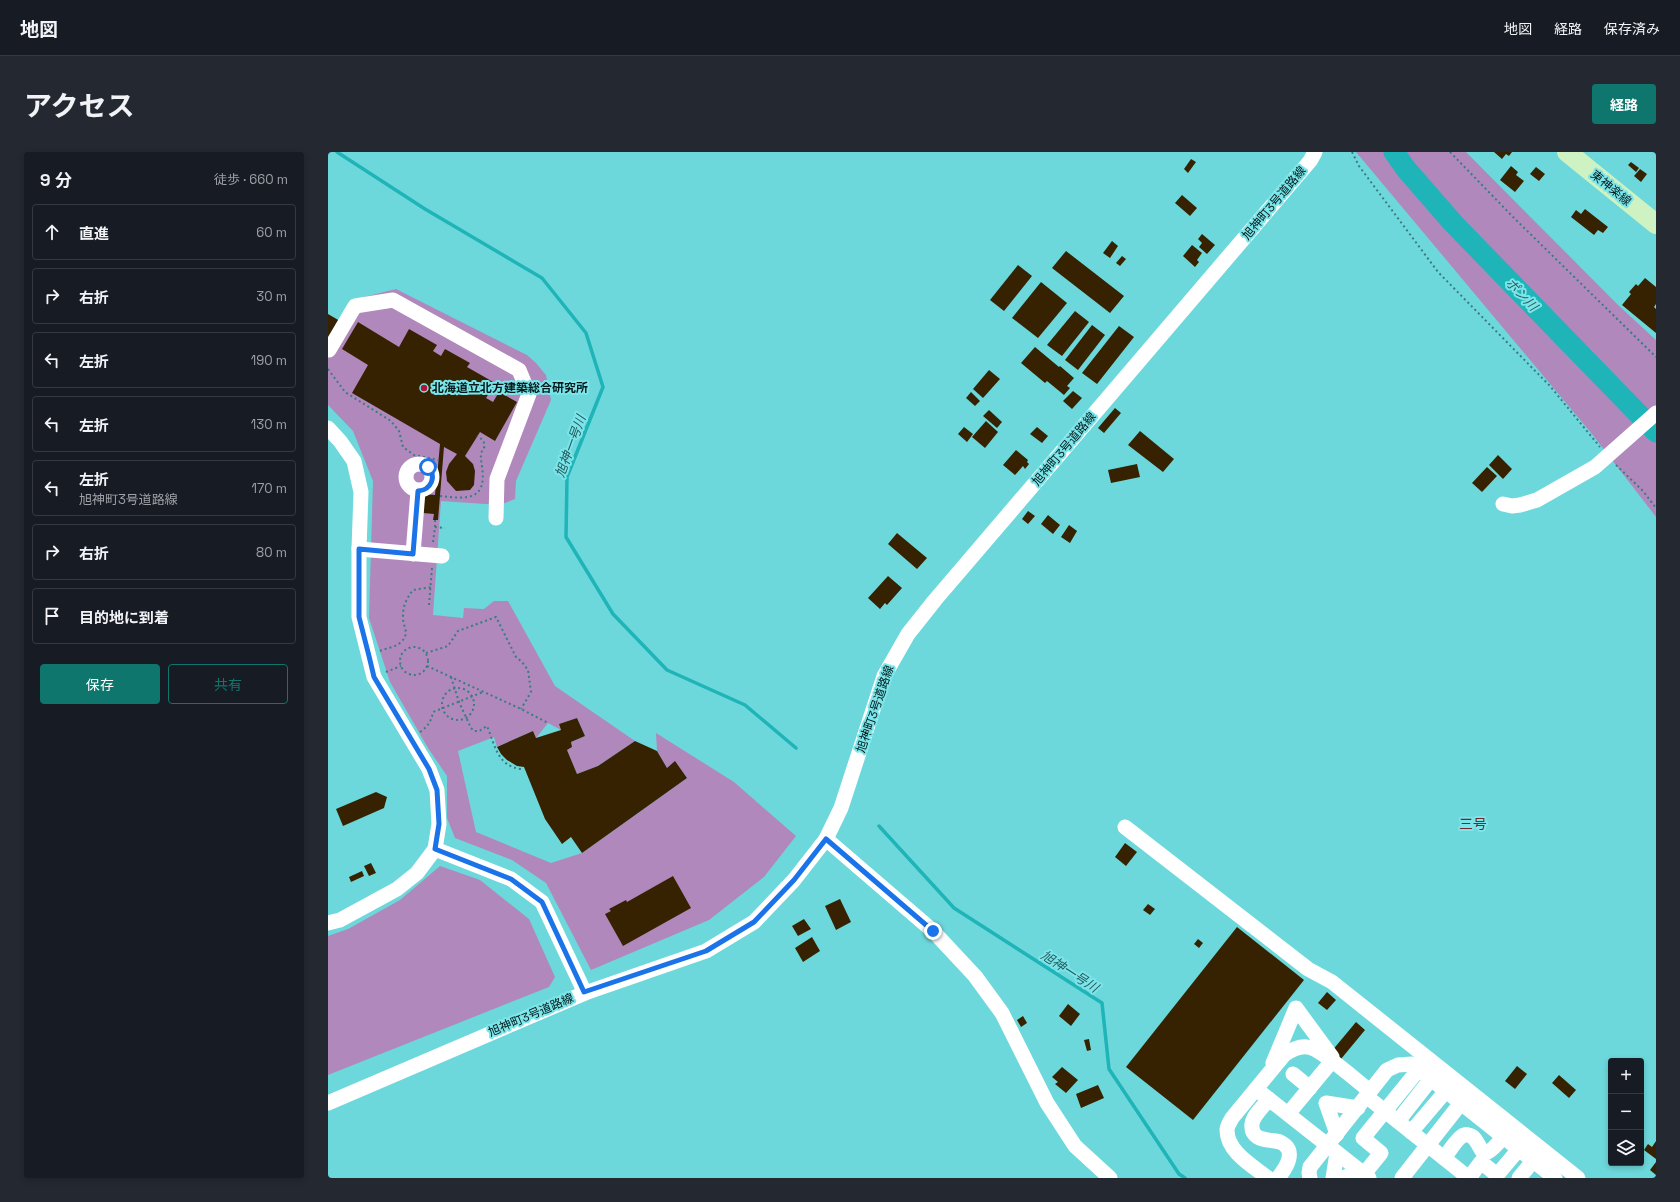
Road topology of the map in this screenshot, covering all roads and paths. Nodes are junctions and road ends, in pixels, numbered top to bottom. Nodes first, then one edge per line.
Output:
1 (1315, 152) edge
2 (1352, 152) edge
3 (1450, 152) edge
4 (1567, 152) edge
5 (1656, 224) edge
6 (328, 350) edge
7 (1656, 357) edge
8 (328, 369) edge
9 (1656, 413) edge
10 (328, 428) edge
11 (477, 436) dead end
12 (1610, 453) junction
13 (438, 460) dead end
14 (418, 491) dead end
15 (440, 496) dead end
16 (1503, 504) dead end
17 (1656, 508) edge
18 (496, 518) dead end
19 (435, 520) dead end
20 (435, 527) dead end
21 (359, 549) junction
22 (413, 554) junction
23 (442, 556) dead end
24 (432, 587) dead end
25 (426, 654) junction
26 (369, 656) junction
27 (401, 666) junction
28 (427, 666) junction
29 (374, 677) junction
30 (451, 677) junction
31 (454, 688) junction
32 (483, 692) junction
33 (472, 696) junction
34 (459, 702) junction
35 (442, 708) junction
36 (521, 709) junction
37 (465, 718) junction
38 (548, 723) dead end
39 (412, 742) junction
40 (521, 769) dead end
41 (1125, 827) dead end
42 (826, 839) junction
43 (435, 849) junction
44 (328, 923) edge
45 (584, 992) junction
46 (1336, 1064) junction
47 (1419, 1069) junction
48 (1268, 1073) junction
49 (1293, 1074) dead end
50 (1431, 1079) junction
51 (1310, 1088) junction
52 (1256, 1089) junction
53 (1446, 1090) junction
54 (1365, 1098) junction
55 (1269, 1099) junction
56 (328, 1103) edge
57 (1461, 1103) junction
58 (1385, 1111) junction
59 (1288, 1114) junction
60 (1398, 1121) junction
61 (1411, 1132) junction
62 (1503, 1137) junction
63 (1334, 1144) junction
64 (1428, 1145) junction
65 (1519, 1149) junction
66 (1444, 1158) junction
67 (1533, 1160) junction
68 (1307, 1174) edge
69 (1364, 1174) edge
70 (1409, 1176) edge
71 (1552, 1177) edge
72 (1110, 1178) edge
73 (1268, 1178) edge
74 (1278, 1178) edge
75 (1333, 1178) edge
76 (1343, 1178) edge
77 (1469, 1178) edge
78 (1519, 1178) edge
79 (1578, 1178) edge

1 - 42 street, 旭神町3号道路線
2 - 12 path
3 - 7 path
4 - 5 main road, 東神楽線
6 - 18 street
8 - 13 path
9 - 12 street
10 - 21 street
11 - 15 path
12 - 16 street
12 - 17 path
14 - 22 street
19 - 20 path
21 - 22 street
21 - 26 street
22 - 23 street
24 - 26 path
25 - 27 path
25 - 28 path
25 - 36 path
26 - 29 street
27 - 28 path
27 - 29 path
28 - 30 path
29 - 39 street
30 - 31 path
30 - 32 path
31 - 33 path
31 - 34 path
31 - 35 path
32 - 33 path
32 - 36 path
33 - 34 path
33 - 37 path
34 - 35 path
34 - 37 path
35 - 37 path
35 - 39 path
36 - 38 path
37 - 40 path
39 - 43 street
41 - 79 street
42 - 45 street, 旭神町3号道路線
42 - 72 street
43 - 44 street
43 - 45 street
45 - 56 street, 旭神町3号道路線
46 - 48 street
46 - 48 street
46 - 51 street
46 - 54 street
47 - 50 street
47 - 54 street
47 - 58 street
48 - 52 street
49 - 51 street
50 - 53 street
50 - 60 street
51 - 59 street
52 - 55 street
52 - 73 street
53 - 57 street
53 - 61 street
54 - 58 street
54 - 63 street
54 - 63 street
55 - 59 street
55 - 74 street
57 - 62 street
57 - 64 street
58 - 60 street
58 - 69 street
59 - 63 street
60 - 61 street
61 - 64 street
62 - 65 street
62 - 66 street
63 - 68 street
63 - 69 street
63 - 75 street
64 - 66 street
64 - 70 street
65 - 67 street
65 - 77 street
66 - 77 street
67 - 71 street
67 - 78 street
69 - 76 street

